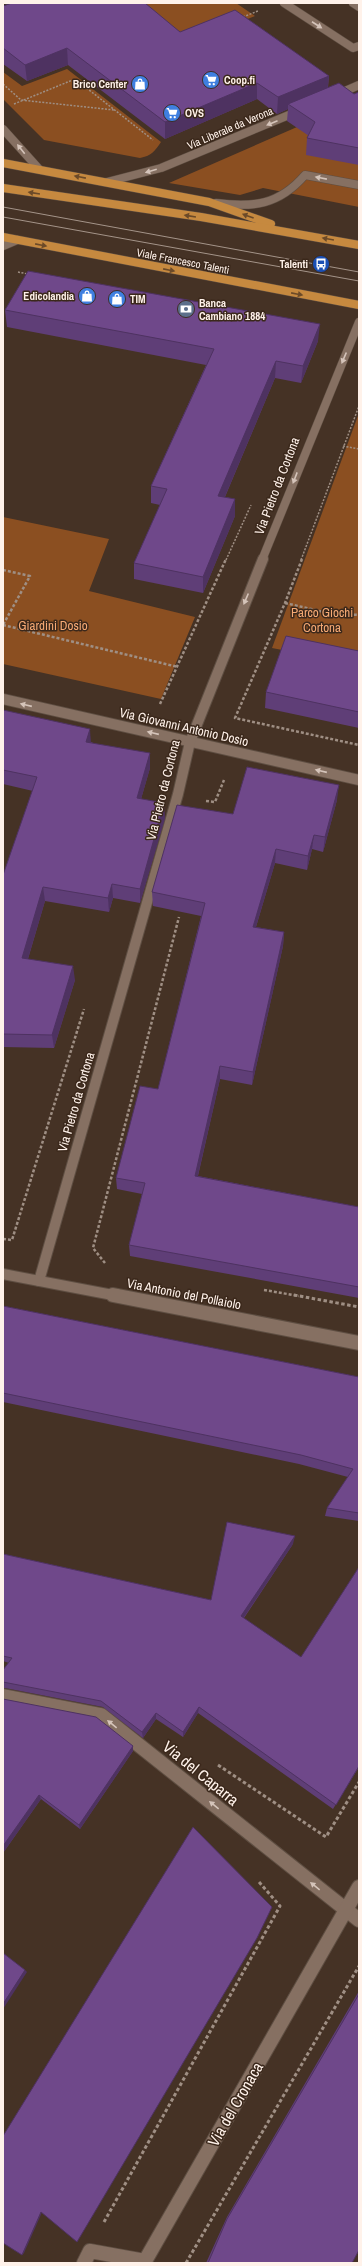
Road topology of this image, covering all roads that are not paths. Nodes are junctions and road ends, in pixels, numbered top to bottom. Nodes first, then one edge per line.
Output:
1 (284, 3) edge
2 (353, 3) edge
3 (359, 7) edge
4 (359, 46) edge
5 (359, 85) edge
6 (331, 97) edge
7 (310, 106) edge
8 (3, 129) edge
9 (3, 163) edge
10 (39, 169) junction
11 (107, 182) junction
12 (359, 185) edge
13 (3, 188) edge
14 (210, 202) junction
15 (298, 234) junction
16 (3, 237) edge
17 (17, 240) junction
18 (359, 244) edge
19 (3, 246) edge
20 (359, 305) edge
21 (359, 322) edge
22 (3, 699) edge
23 (190, 742) junction
24 (359, 780) edge
25 (3, 1274) edge
26 (40, 1281) junction
27 (359, 1343) edge
28 (3, 1696) edge
29 (359, 1888) edge
30 (346, 1910) junction
31 (359, 1920) edge
32 (87, 2257) edge

1 -> 4 street
2 - 3 street
5 - 6 street
7 -> 11 street, Via Liberale da Verona
10 -> 8 street
9 - 10 main road
11 -> 10 main road
11 - 14 main road
12 -> 14 street
15 -> 13 main road
15 -> 14 main road
18 -> 15 main road
16 - 17 main road, Viale Francesco Talenti
17 - 19 street
17 -> 20 main road, Viale Francesco Talenti
21 -> 23 street, Via Pietro da Cortona
23 -> 22 street, Via Giovanni Antonio Dosio
24 -> 23 street, Via Giovanni Antonio Dosio
23 - 26 street, Via Pietro da Cortona
25 - 26 street, Via Antonio del Pollaiolo
26 - 27 street, Via Antonio del Pollaiolo
30 -> 28 street, Via del Caparra
29 - 30 street, Via del Cronaca
30 - 31 street, Via del Caparra
30 - 32 street, Via del Cronaca

